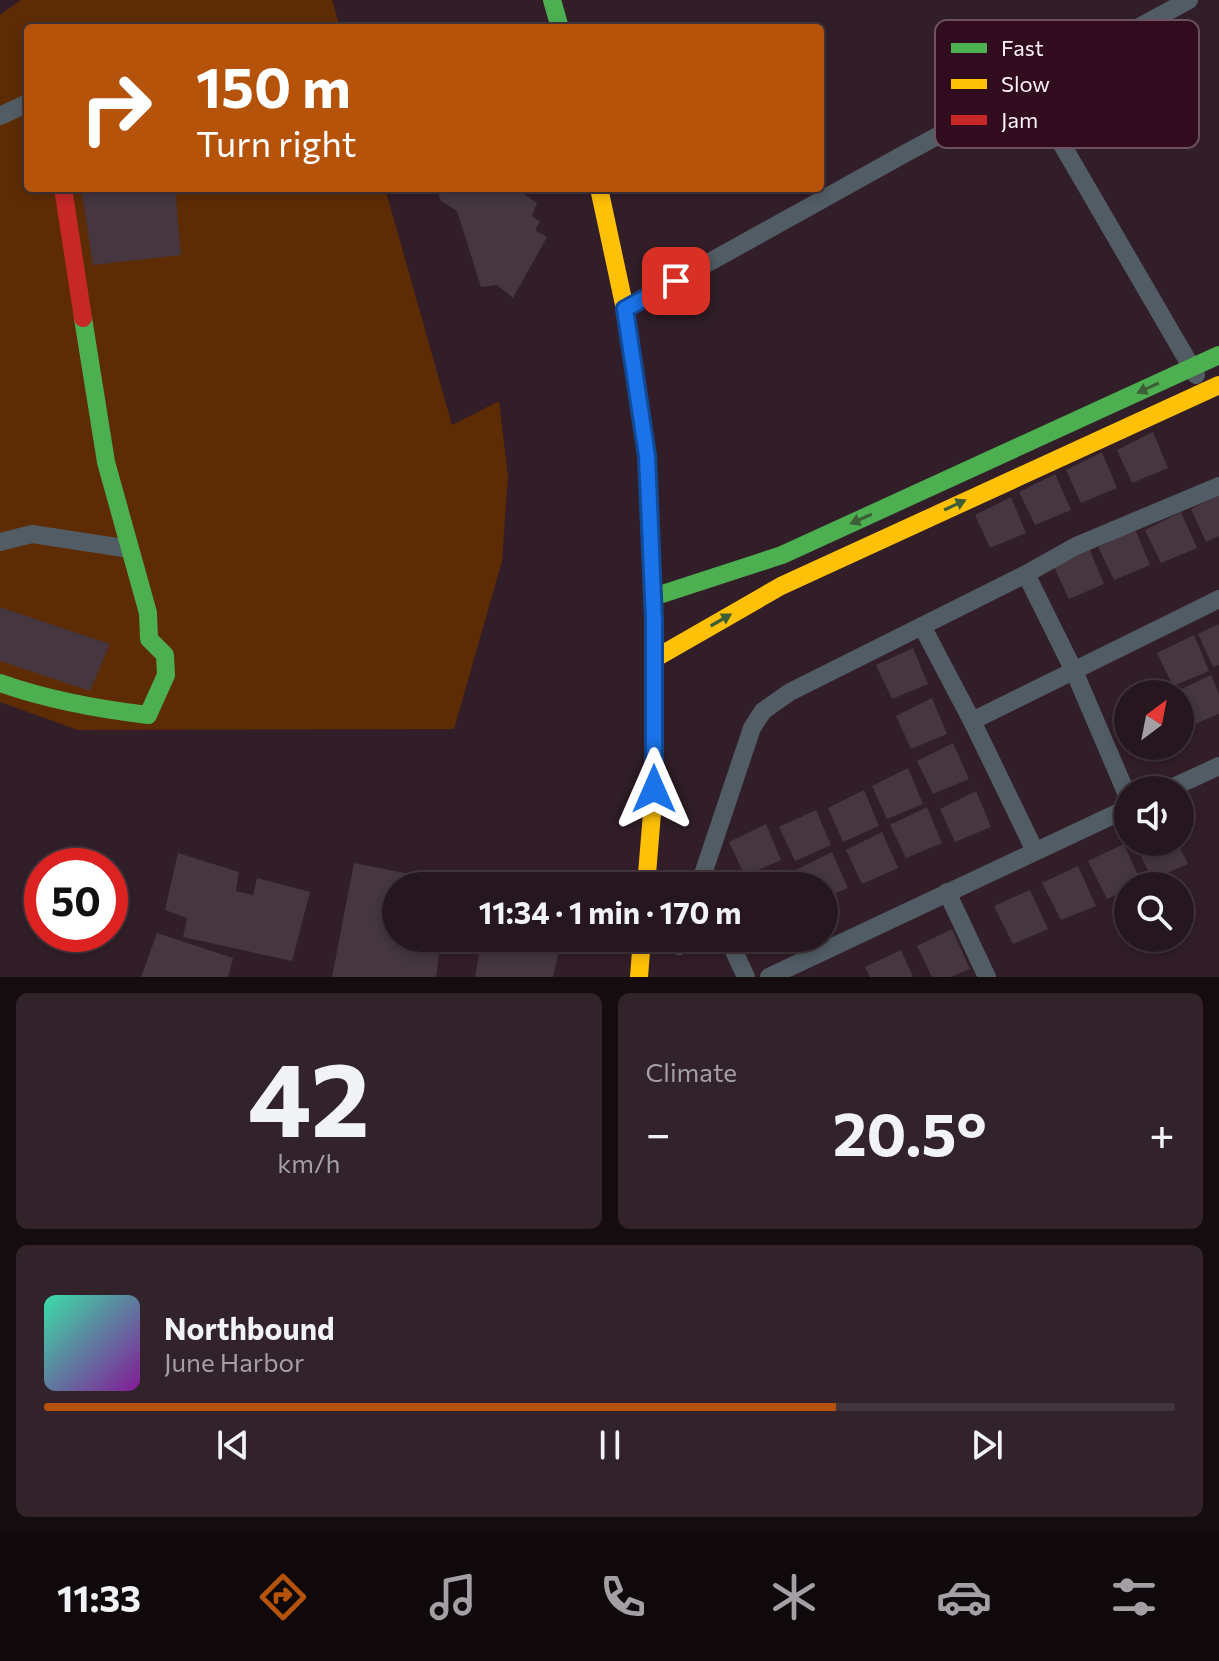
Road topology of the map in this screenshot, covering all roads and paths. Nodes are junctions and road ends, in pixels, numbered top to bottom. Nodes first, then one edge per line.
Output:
1 (552, 0) edge
2 (1189, 0) edge
3 (1152, 20) edge
4 (559, 24) edge
5 (24, 105) edge
6 (0, 116) edge
7 (935, 137) edge
8 (1064, 148) edge
9 (64, 192) edge
10 (600, 192) edge
11 (625, 309) junction
12 (1219, 355) edge
13 (1193, 368) junction
14 (1212, 389) edge
15 (1219, 486) edge
16 (0, 542) edge
17 (130, 549) junction
18 (1026, 574) junction
19 (653, 597) junction
20 (1219, 599) edge
21 (922, 626) junction
22 (654, 659) junction
23 (1074, 671) junction
24 (0, 683) edge
25 (972, 721) junction
26 (1219, 766) edge
27 (1119, 776) edge
28 (1194, 778) edge
29 (1114, 814) edge
30 (1035, 851) junction
31 (647, 872) edge
32 (705, 872) edge
33 (947, 892) junction
34 (641, 952) edge
35 (734, 952) edge
36 (639, 977) edge
37 (746, 977) edge
38 (769, 977) edge
39 (987, 977) edge

1 - 4 street
2 - 3 street
5 - 6 street
7 - 11 street
8 - 13 street
9 - 17 street
10 - 11 street
11 - 19 street
12 - 13 street
13 - 14 street
13 -> 19 street
22 -> 14 street
15 - 18 street
16 - 17 street
17 - 24 street
18 - 21 street
18 - 23 street
19 - 22 street
20 - 23 street
21 - 25 street
21 - 32 street
22 - 31 street
23 - 25 street
23 - 27 street
25 - 30 street
26 - 28 street
29 - 30 street
30 - 33 street
33 - 38 street
33 - 39 street
34 - 36 street
35 - 37 street

